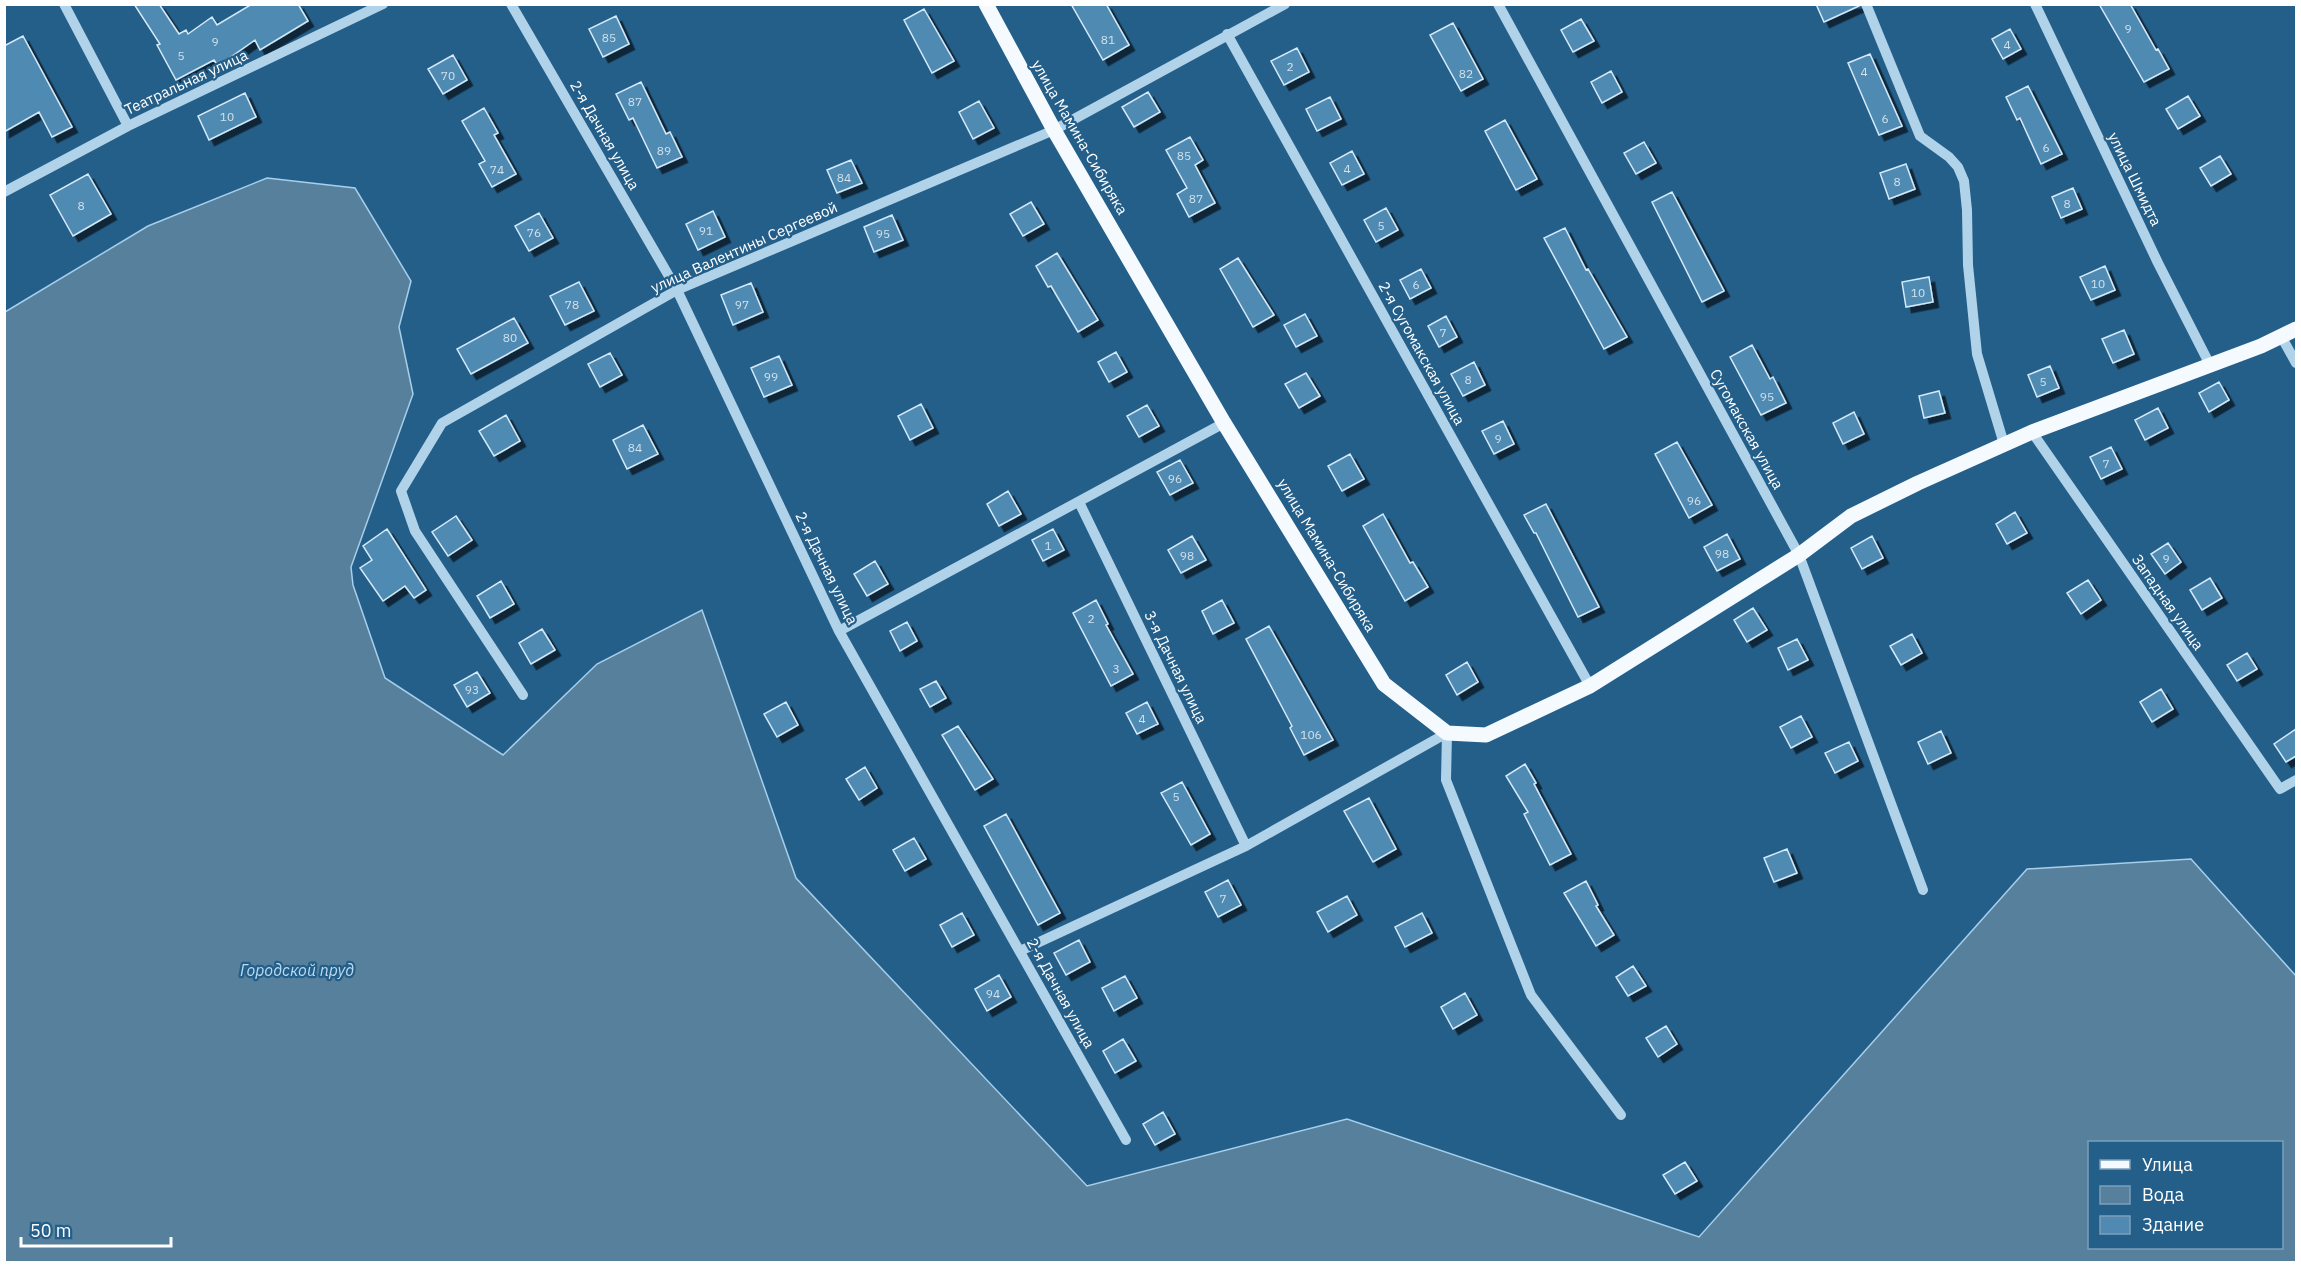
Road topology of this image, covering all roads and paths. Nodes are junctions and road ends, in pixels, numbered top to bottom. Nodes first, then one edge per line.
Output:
1 (64, 4) edge
2 (383, 4) edge
3 (511, 4) edge
4 (986, 4) edge
5 (1286, 4) edge
6 (1498, 4) edge
7 (1866, 4) edge
8 (2035, 4) edge
9 (1227, 34) junction
10 (128, 126) junction
11 (1054, 129) junction
12 (4, 192) edge
13 (677, 290) junction
14 (2296, 329) edge
15 (2281, 336) junction
16 (2296, 363) edge
17 (2210, 365) junction
18 (1224, 423) junction
19 (2032, 432) junction
20 (2004, 444) junction
21 (1079, 502) junction
22 (1798, 555) junction
23 (839, 631) junction
24 (1590, 686) junction
25 (523, 695) dead end
26 (1447, 733) junction
27 (2296, 780) edge
28 (1246, 846) junction
29 (1923, 890) dead end
30 (1020, 951) junction
31 (1621, 1115) dead end
32 (1126, 1140) dead end

1 - 10 street
2 - 10 street, Театральная улица
3 - 13 street, 2-я Дачная улица
4 - 11 main road, улица Мамина-Сибиряка
5 - 9 street, улица Валентины Сергеевой
6 - 22 street, Сугомакская улица
7 - 20 street
8 - 17 street, улица Шмидта
9 - 11 street, улица Валентины Сергеевой
9 - 24 street, 2-я Сугомакская улица
10 - 12 street, Театральная улица
11 - 13 street, улица Валентины Сергеевой
11 - 18 main road, улица Мамина-Сибиряка
13 - 23 street, 2-я Дачная улица
13 - 25 street, улица Валентины Сергеевой
14 - 15 main road
15 - 16 street
15 - 17 main road
17 - 19 main road
18 - 21 street
18 - 26 main road, улица Мамина-Сибиряка
19 - 20 main road
19 - 27 street, Западная улица
20 - 22 main road
21 - 23 street
21 - 28 street, 3-я Дачная улица
22 - 24 main road
22 - 29 street, Сугомакская улица
23 - 30 street, 2-я Дачная улица
24 - 26 main road
26 - 28 street
26 - 31 street
28 - 30 street
30 - 32 street, 2-я Дачная улица

